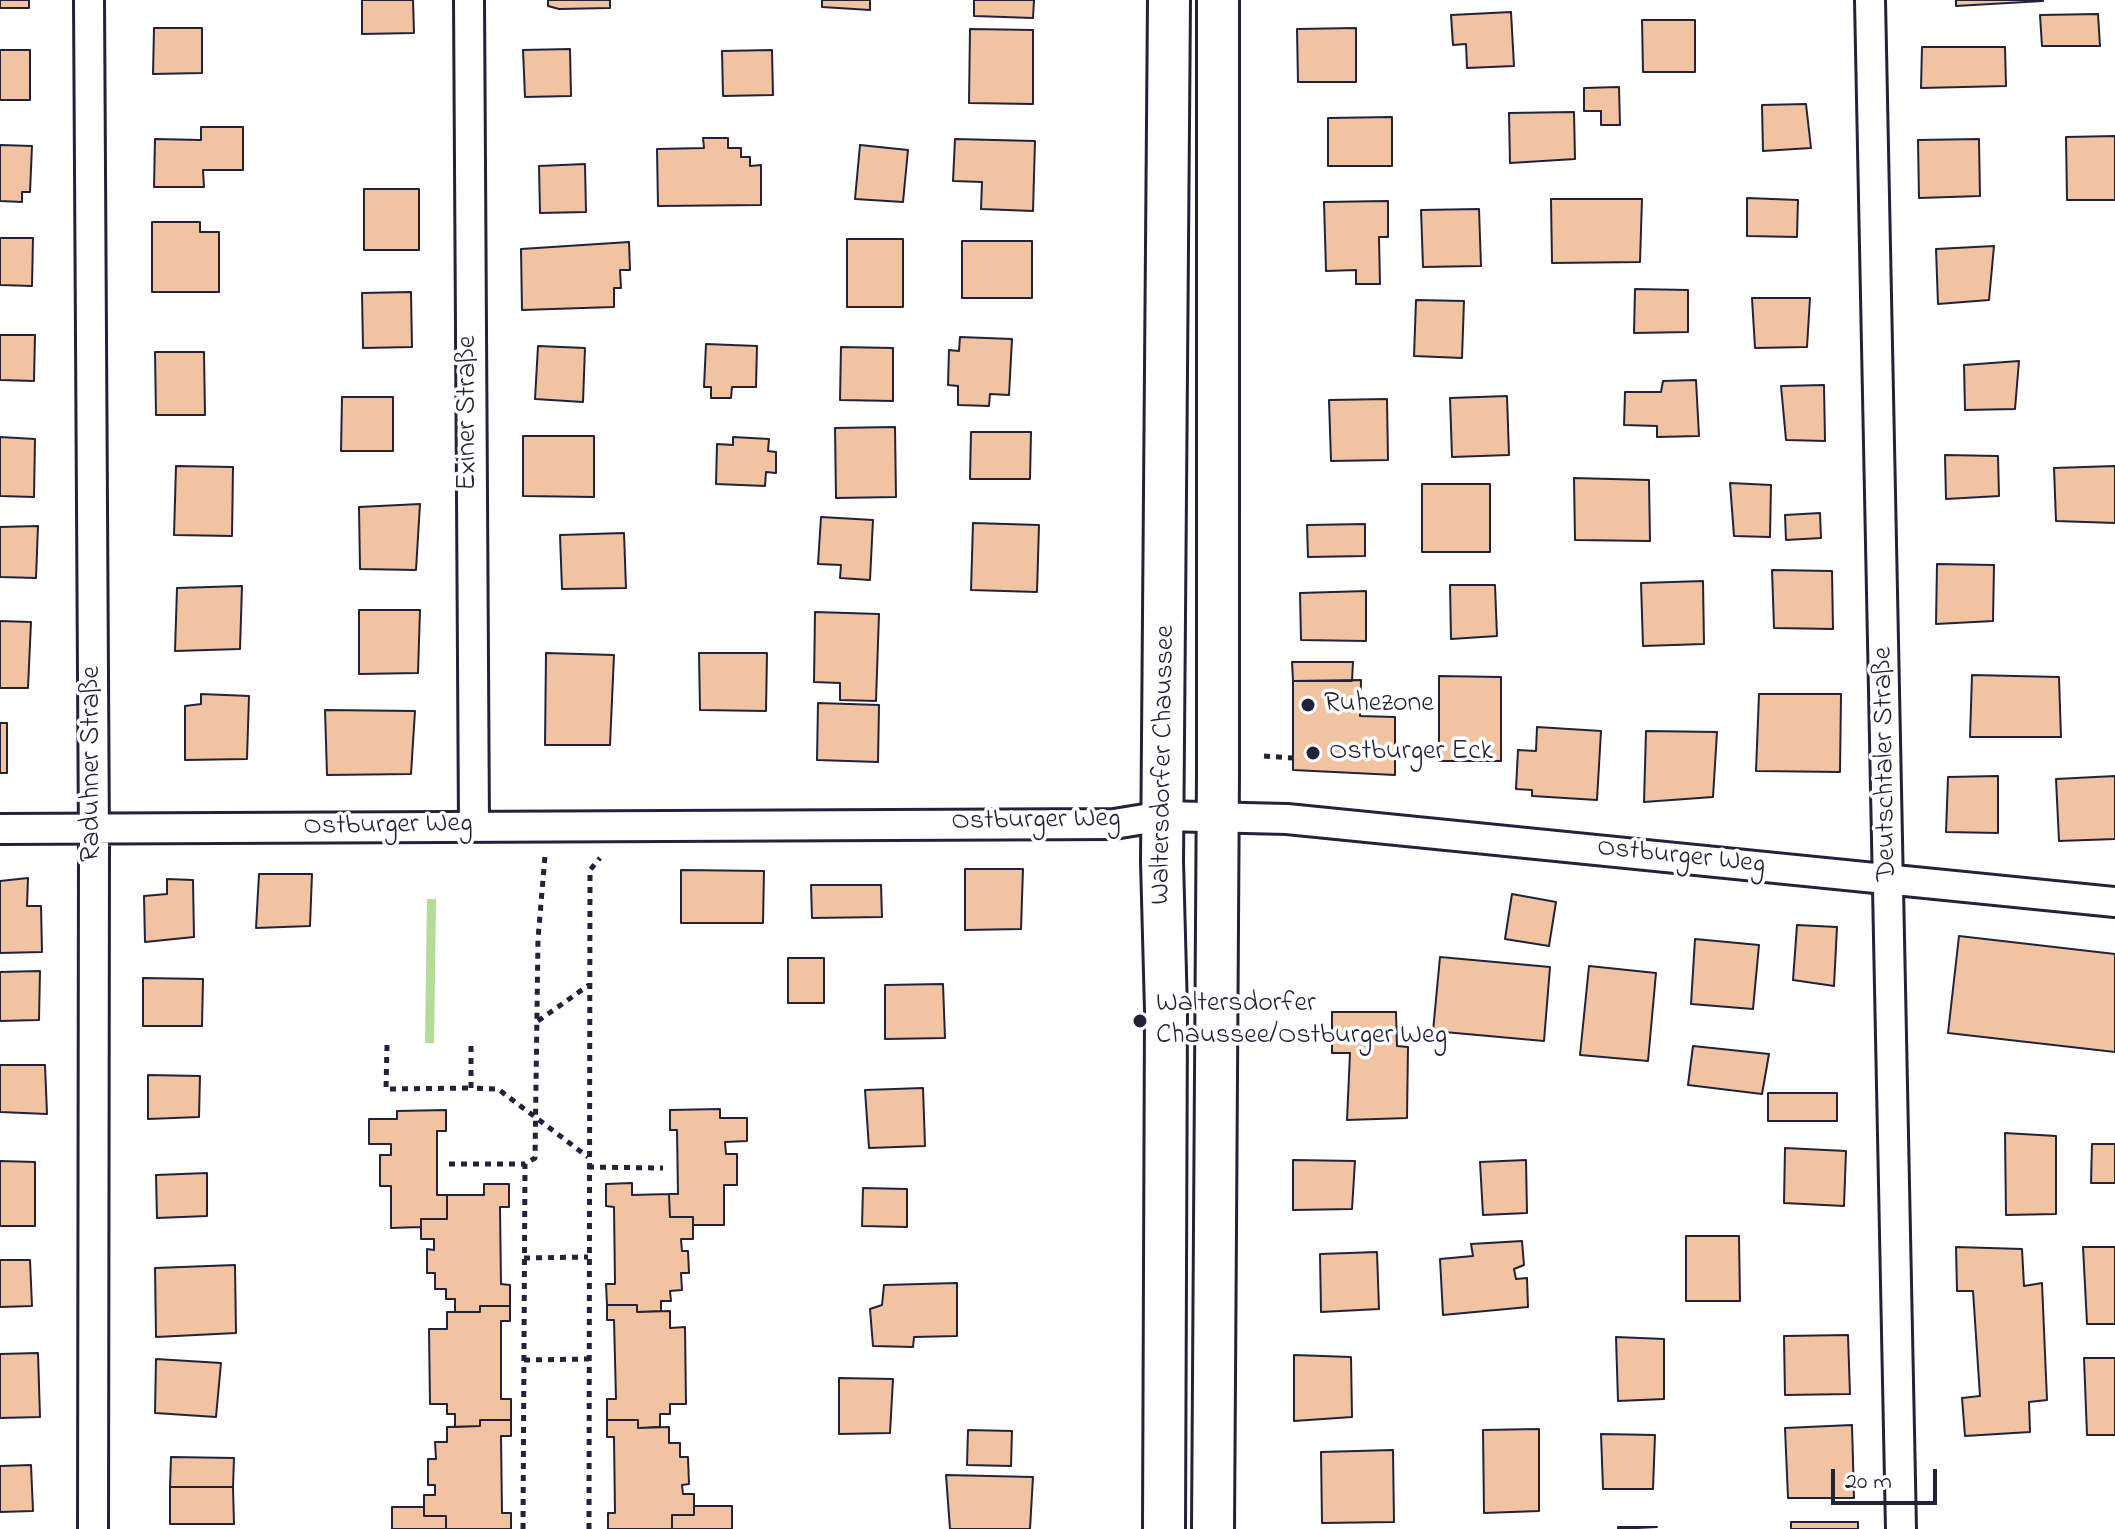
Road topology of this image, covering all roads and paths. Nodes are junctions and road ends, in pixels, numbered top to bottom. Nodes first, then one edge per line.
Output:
1 (89, 0) edge
2 (469, 0) edge
3 (1169, 0) edge
4 (1218, 0) edge
5 (1870, 0) edge
6 (1264, 756) dead end
7 (1293, 758) dead end
8 (1163, 816) junction
9 (1217, 818) junction
10 (474, 825) junction
11 (94, 827) junction
12 (0, 829) edge
13 (546, 842) dead end
14 (606, 852) dead end
15 (1890, 879) junction
16 (2115, 902) edge
17 (589, 985) junction
18 (537, 1022) junction
19 (387, 1045) dead end
20 (471, 1046) dead end
21 (471, 1088) junction
22 (536, 1119) junction
23 (588, 1157) junction
24 (449, 1164) dead end
25 (525, 1164) junction
26 (588, 1167) junction
27 (663, 1168) dead end
28 (588, 1257) junction
29 (524, 1258) junction
30 (589, 1359) junction
31 (524, 1360) junction
32 (93, 1529) edge
33 (523, 1529) edge
34 (589, 1529) edge
35 (1164, 1529) edge
36 (1213, 1529) edge
37 (1901, 1529) edge

1 - 11 street, Raduhner Straße
2 - 10 street, Exiner Straße
3 - 8 main road, Waltersdorfer Chaussee
4 - 9 main road, Waltersdorfer Chaussee
5 - 15 street, Deutschtaler Straße
6 - 7 path
8 - 9 street, Ostburger Weg
8 - 10 street, Ostburger Weg
8 - 35 main road, Waltersdorfer Chaussee
9 - 15 street, Ostburger Weg
9 - 36 main road, Waltersdorfer Chaussee
10 - 11 street, Ostburger Weg
11 - 12 street, Ostburger Weg
11 - 32 street, Raduhner Straße
13 - 18 path
14 - 17 path
15 - 16 street, Ostburger Weg
15 - 37 street, Deutschtaler Straße
17 - 18 path
17 - 23 path
18 - 22 path
19 - 21 path
20 - 21 path
21 - 22 path
22 - 23 path
22 - 25 path
23 - 26 path
24 - 25 path
25 - 29 path
26 - 27 path
26 - 28 path
28 - 29 path
28 - 30 path
29 - 31 path
30 - 31 path
30 - 34 path
31 - 33 path

